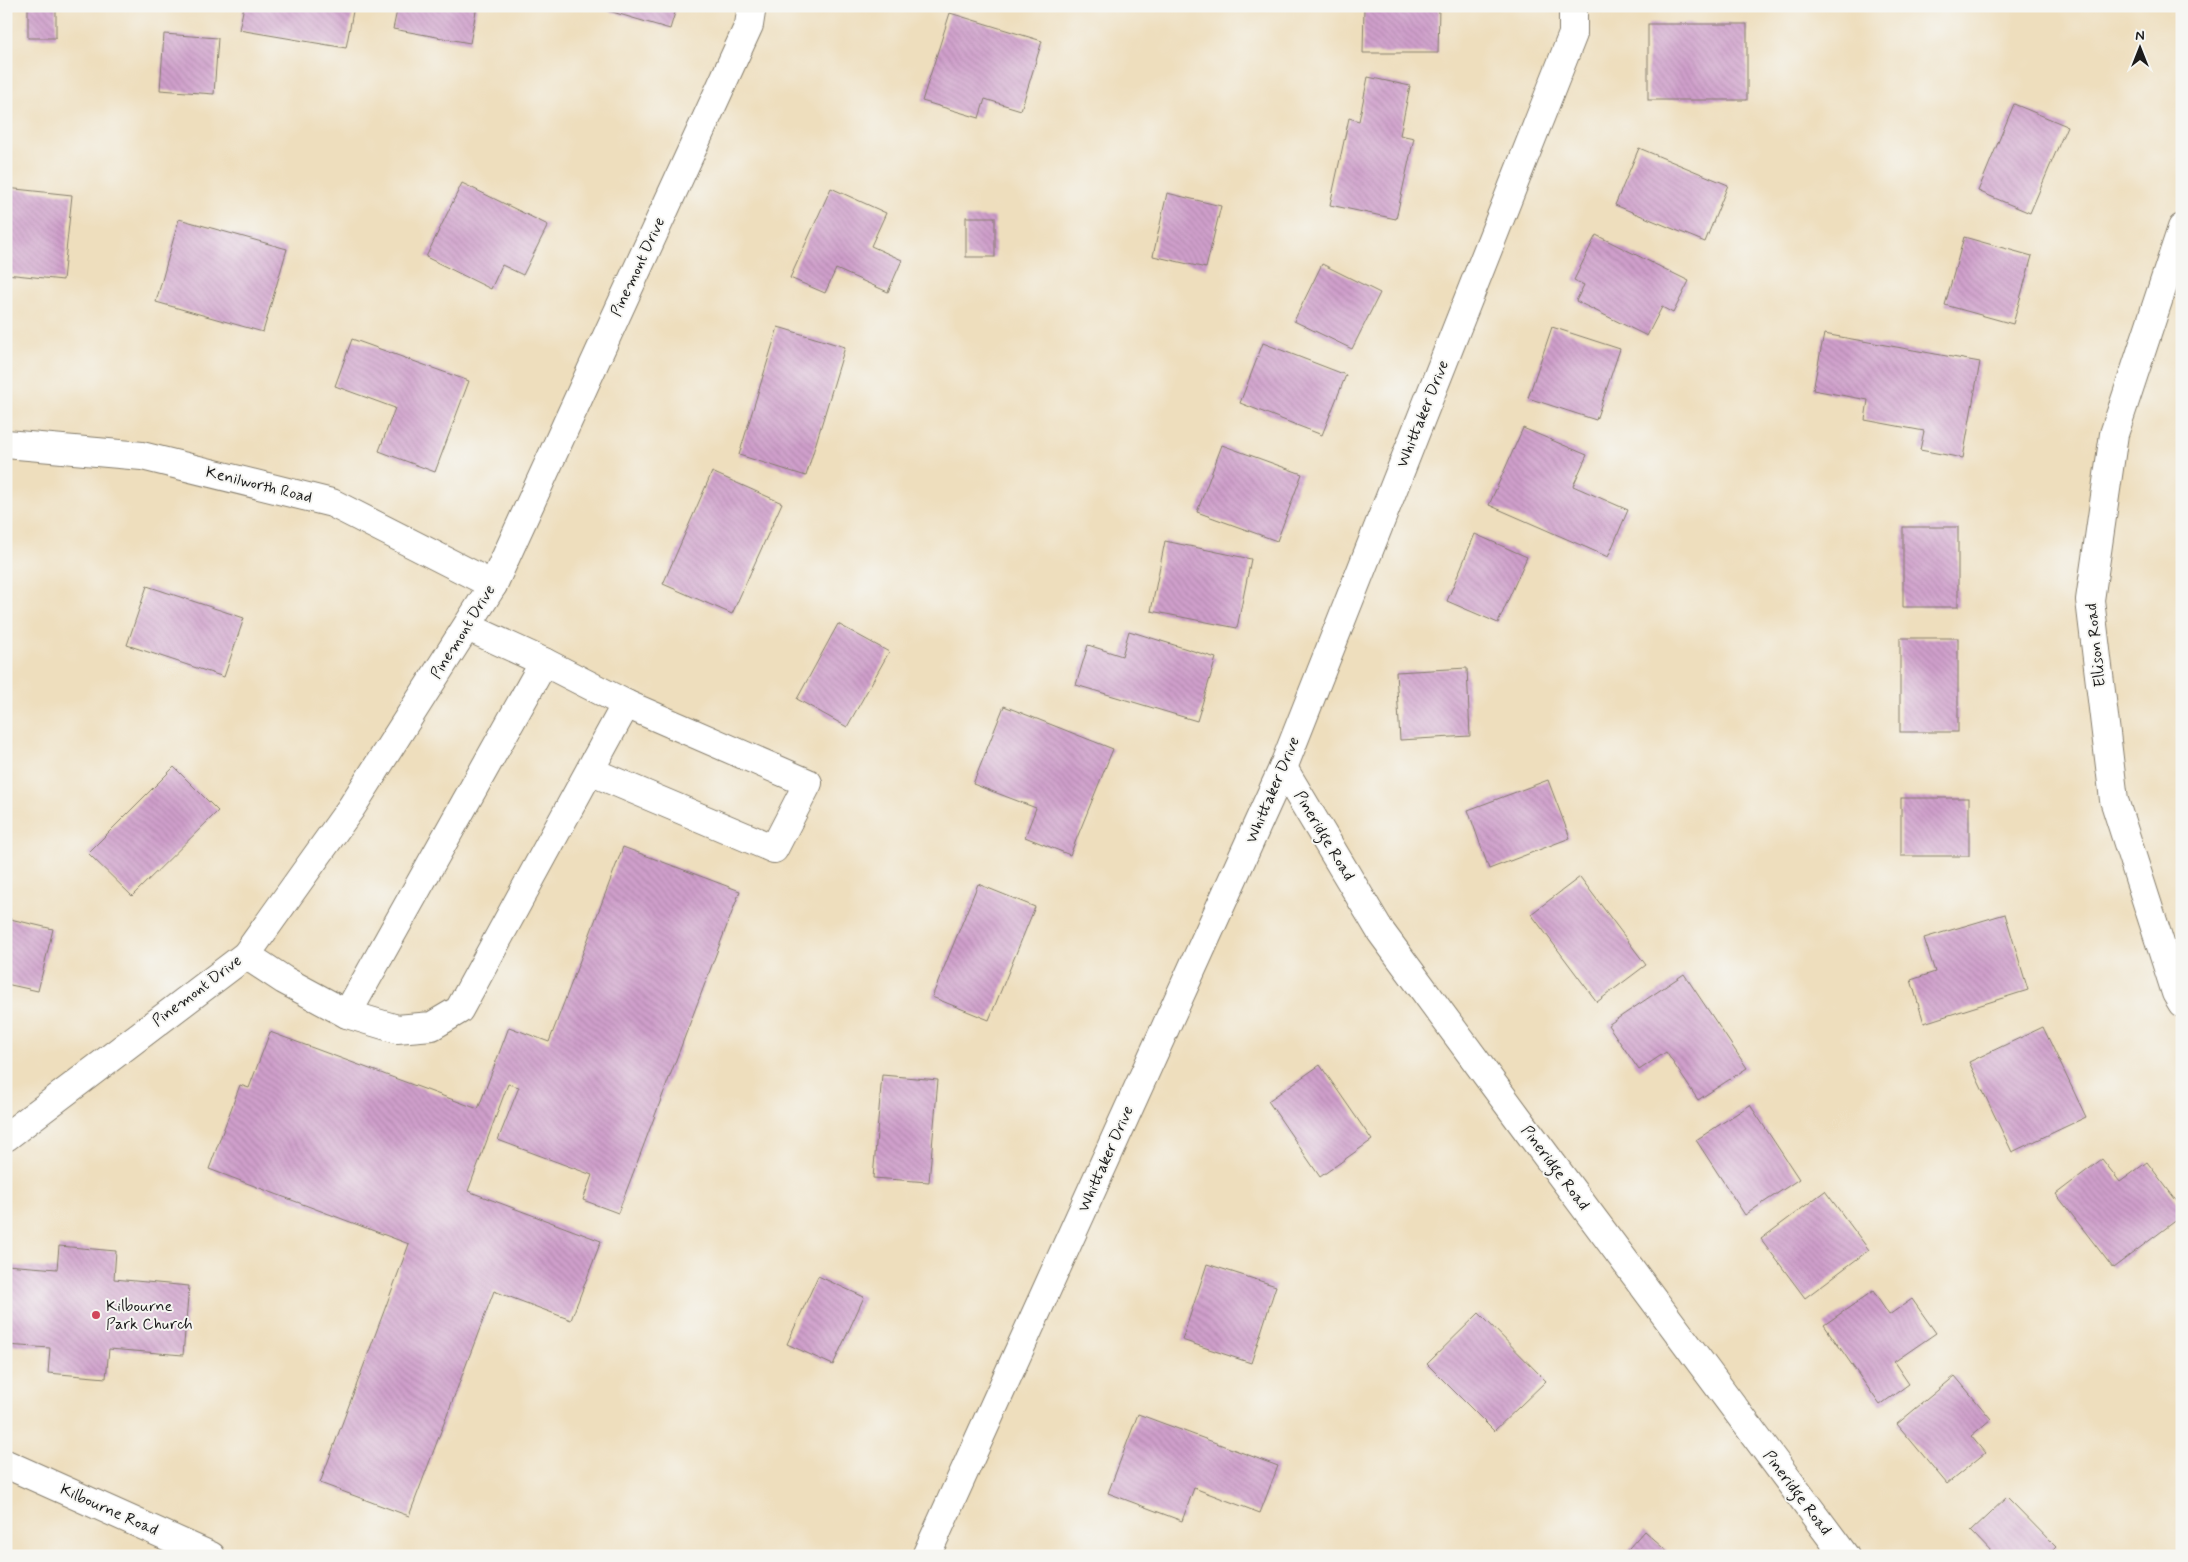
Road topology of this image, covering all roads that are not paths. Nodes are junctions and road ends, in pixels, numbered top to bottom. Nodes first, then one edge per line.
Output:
1 (752, 6) edge
2 (1573, 6) edge
3 (2182, 228) edge
4 (6, 444) edge
5 (493, 584) junction
6 (468, 627) junction
7 (544, 662) junction
8 (626, 704) junction
9 (1283, 768) junction
10 (590, 771) junction
11 (246, 955) junction
12 (2182, 1003) edge
13 (348, 1014) junction
14 (6, 1137) edge
15 (6, 1464) edge
16 (211, 1556) edge
17 (926, 1556) edge
18 (1845, 1556) edge

1 - 5 street, Pinemont Drive
2 - 9 street, Whittaker Drive
3 - 12 street, Ellison Road
4 - 5 street, Kenilworth Road
5 - 6 street, Pinemont Drive
6 - 7 street
6 - 11 street, Pinemont Drive
7 - 8 street
7 - 13 street
8 - 10 street
8 - 10 street
9 - 17 street, Whittaker Drive
9 - 18 street, Pineridge Road
10 - 13 street
11 - 13 street
11 - 14 street, Pinemont Drive
15 - 16 street, Kilbourne Road

